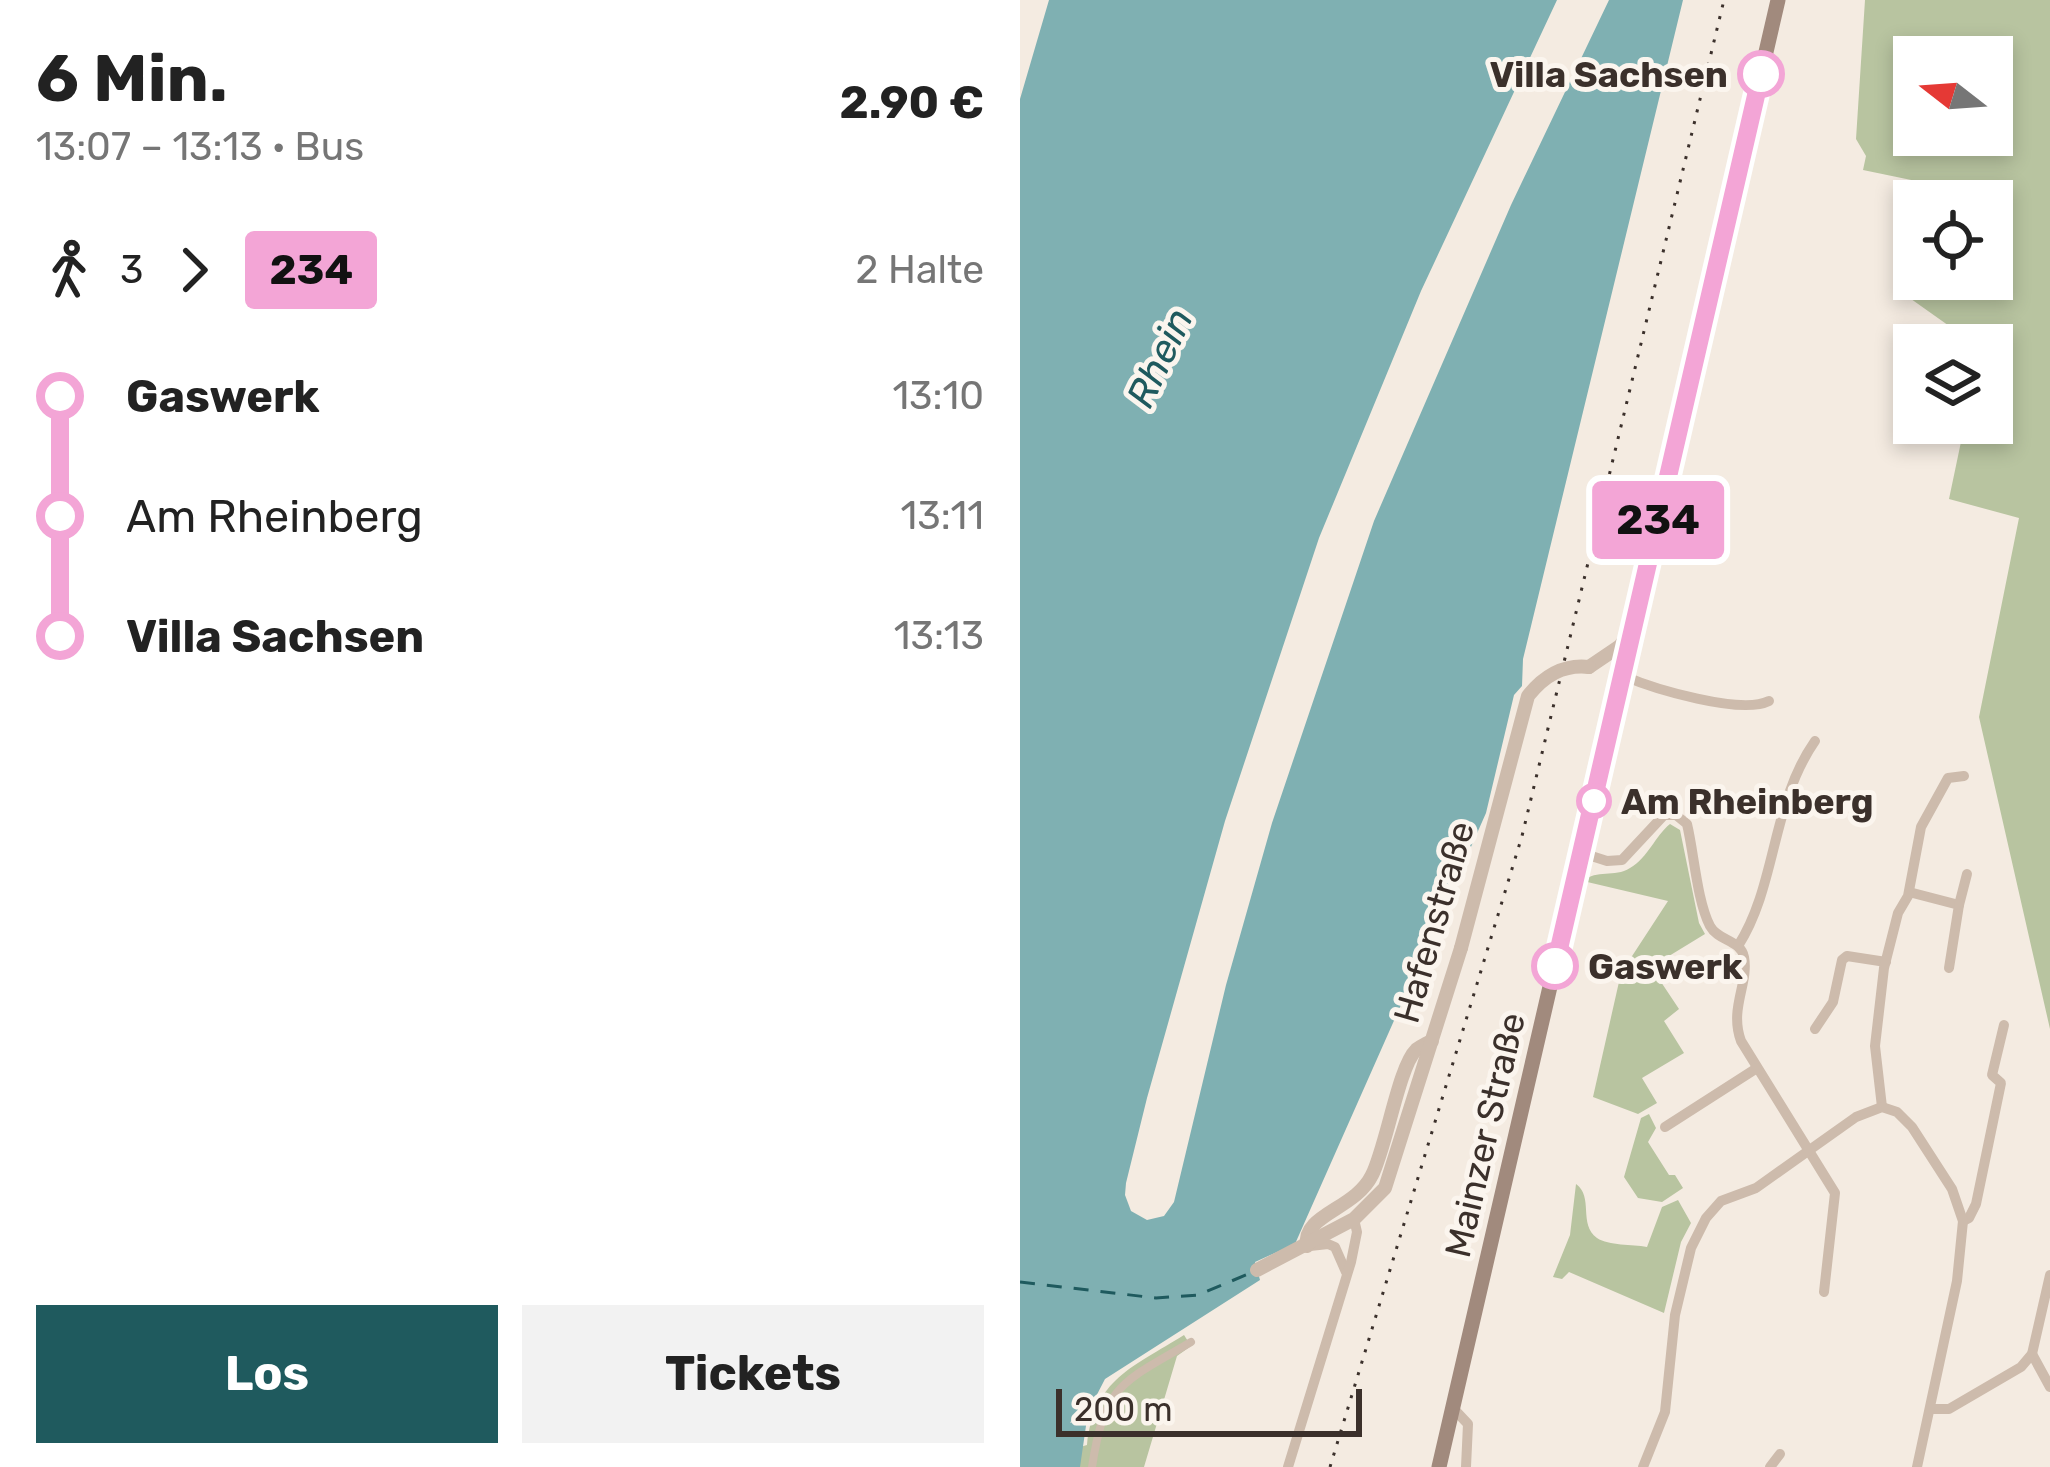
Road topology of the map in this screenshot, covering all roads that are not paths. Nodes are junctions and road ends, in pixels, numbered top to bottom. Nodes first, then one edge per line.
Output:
1 (1778, 0) edge
2 (1634, 628) junction
3 (1589, 667) junction
4 (1624, 676) junction
5 (1769, 701) dead end
6 (1816, 741) dead end
7 (1964, 776) dead end
8 (1582, 853) junction
9 (1967, 874) dead end
10 (1909, 892) junction
11 (1959, 904) junction
12 (1738, 946) junction
13 (1886, 962) junction
14 (1949, 968) dead end
15 (2004, 1025) dead end
16 (1815, 1029) dead end
17 (1432, 1041) junction
18 (1757, 1068) junction
19 (1882, 1107) junction
20 (1665, 1127) dead end
21 (1807, 1150) junction
22 (1354, 1220) junction
23 (1963, 1221) junction
24 (1307, 1246) junction
25 (1257, 1270) dead end
26 (1347, 1275) junction
27 (2050, 1275) edge
28 (1824, 1292) dead end
29 (1191, 1342) dead end
30 (2032, 1354) junction
31 (2050, 1387) edge
32 (1452, 1407) junction
33 (1930, 1409) junction
34 (1780, 1454) dead end
35 (1093, 1467) edge
36 (1288, 1467) edge
37 (1439, 1467) edge
38 (1466, 1467) edge
39 (1643, 1467) edge
40 (1770, 1467) edge
41 (1917, 1467) edge

1 - 2 main road, Mainzer Straße
2 - 3 street, Hafenstraße
2 - 4 main road, Mainzer Straße
3 - 4 street
3 - 17 street, Hafenstraße, bridge
4 - 5 street
4 - 8 main road, Mainzer Straße
6 - 12 street
7 - 10 street
8 - 12 street
8 - 32 main road, Mainzer Straße
9 - 11 street
10 - 11 street
10 - 13 street
11 - 14 street
12 - 18 street
13 - 16 street
13 - 19 street
15 - 23 street
17 - 22 street, Hafenstraße
17 - 24 street
18 - 20 street
18 - 21 street
19 - 21 street
19 - 23 street
21 - 28 street
21 - 39 street
22 - 24 street, Hafenstraße
22 - 26 street
23 - 33 street
24 - 25 street, Hafenstraße
24 - 26 street
26 - 36 street
27 - 30 street
29 - 35 street
30 - 31 street
30 - 33 street
32 - 37 main road, Mainzer Straße
32 - 38 street
33 - 41 street
34 - 40 street

